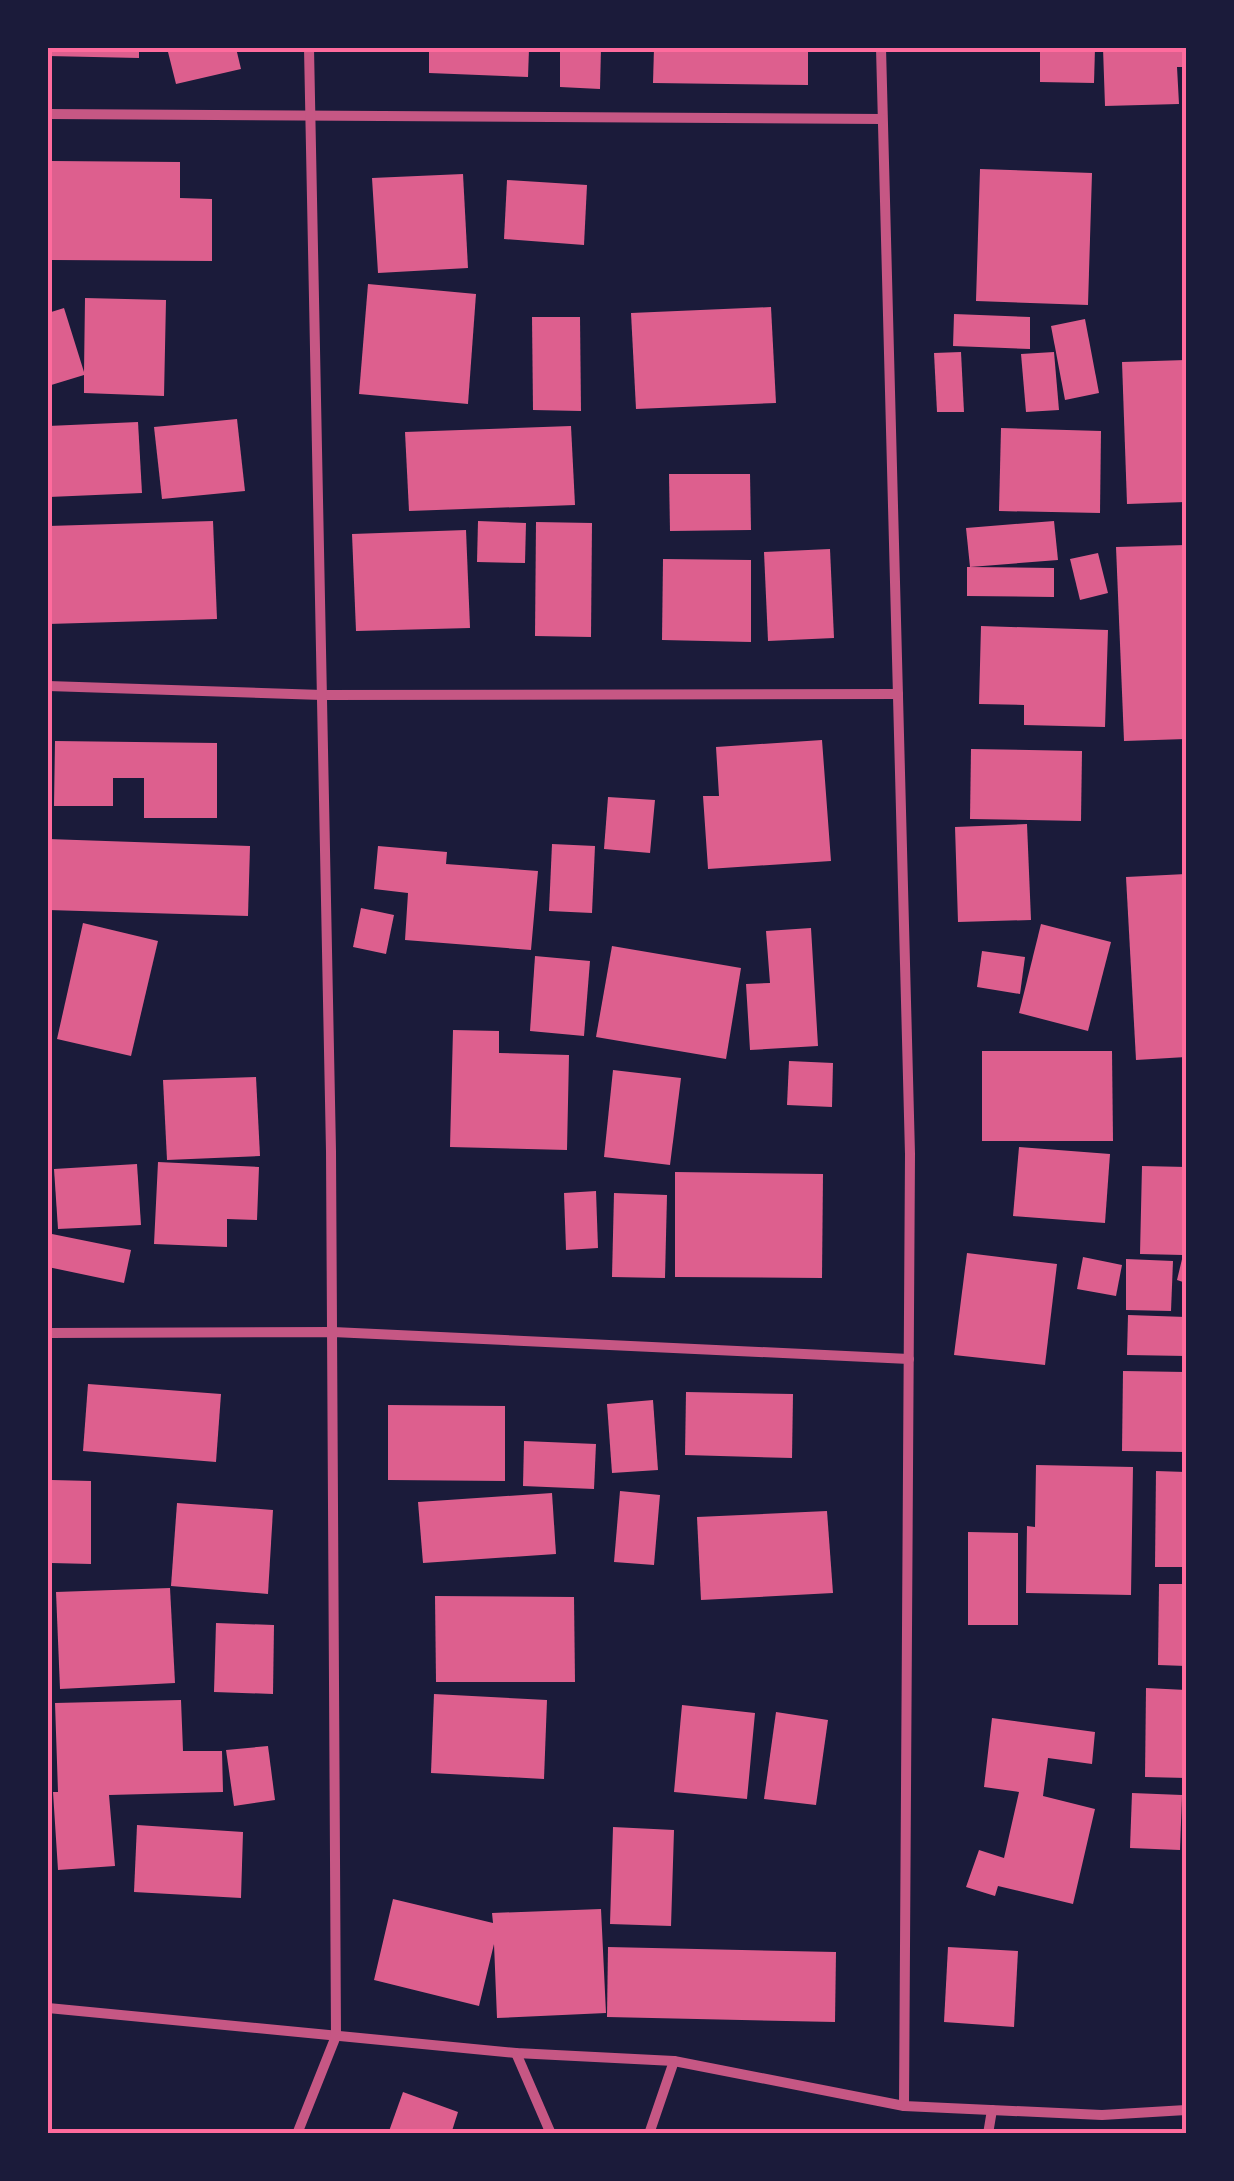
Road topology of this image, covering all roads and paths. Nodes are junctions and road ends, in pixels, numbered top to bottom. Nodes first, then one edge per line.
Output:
1 (309, 48) edge
2 (880, 48) edge
3 (48, 114) edge
4 (310, 116) junction
5 (882, 119) junction
6 (48, 686) edge
7 (898, 694) junction
8 (322, 695) junction
9 (333, 1332) junction
10 (48, 1333) edge
11 (909, 1359) junction
12 (48, 2008) edge
13 (336, 2036) junction
14 (516, 2053) junction
15 (674, 2062) junction
16 (904, 2106) junction
17 (992, 2110) junction
18 (1186, 2110) edge
19 (297, 2134) edge
20 (551, 2134) edge
21 (650, 2134) edge
22 (988, 2134) edge

1 - 4 street
2 - 5 street
3 - 4 street
4 - 5 street
4 - 8 street
5 - 7 street
6 - 8 street
7 - 8 street
7 - 11 street
8 - 9 street
9 - 10 street
9 - 11 street
9 - 13 street
11 - 16 street
12 - 13 street
13 - 14 street
13 - 19 street
14 - 15 street
14 - 20 street
15 - 16 street
15 - 21 street
16 - 17 street
17 - 18 street
17 - 22 street

